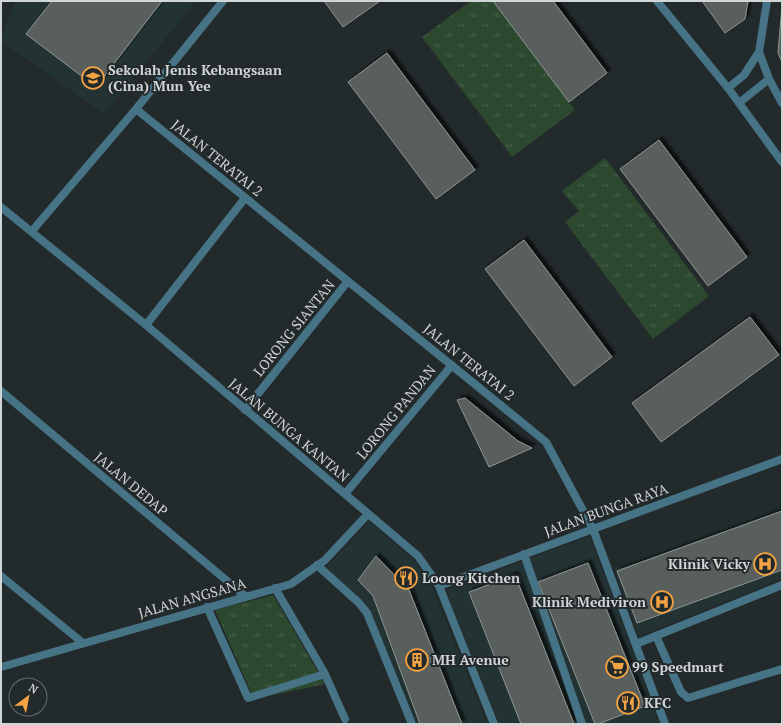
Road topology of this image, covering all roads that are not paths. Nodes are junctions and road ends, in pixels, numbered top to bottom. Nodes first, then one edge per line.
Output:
1 (223, 1) edge
2 (657, 1) edge
3 (767, 1) edge
4 (758, 52) junction
5 (769, 79) junction
6 (728, 88) junction
7 (782, 103) edge
8 (739, 104) junction
9 (136, 109) junction
10 (782, 162) edge
11 (245, 198) junction
12 (1, 207) edge
13 (32, 231) junction
14 (348, 281) junction
15 (146, 325) junction
16 (452, 365) junction
17 (1, 391) edge
18 (245, 410) junction
19 (782, 459) edge
20 (345, 494) junction
21 (368, 514) junction
22 (593, 529) junction
23 (524, 554) junction
24 (317, 565) junction
25 (1, 576) edge
26 (782, 585) edge
27 (439, 586) junction
28 (275, 588) junction
29 (245, 596) junction
30 (206, 608) junction
31 (656, 636) junction
32 (83, 643) junction
33 (636, 644) junction
34 (1, 667) edge
35 (782, 669) edge
36 (325, 674) junction
37 (344, 719) dead end
38 (412, 724) edge
39 (494, 724) edge
40 (582, 724) edge
41 (665, 724) edge

1 - 9 street
2 - 6 street
3 - 4 street
4 - 5 street
4 - 6 street
5 - 7 street
5 - 8 street
6 - 8 street
8 - 10 street
9 - 11 street, JALAN TERATAI 2
9 - 13 street
11 - 14 street, JALAN TERATAI 2
11 - 15 street
12 - 13 street, JALAN BUNGA KANTAN
13 - 15 street, JALAN BUNGA KANTAN
14 - 16 street, JALAN TERATAI 2
14 - 18 street, LORONG SIANTAN
15 - 18 street, JALAN BUNGA KANTAN
16 - 20 street, LORONG PANDAN
16 - 22 street, JALAN TERATAI 2
17 - 29 street, JALAN DEDAP
18 - 20 street, JALAN BUNGA KANTAN
19 - 22 street, JALAN BUNGA RAYA
20 - 21 street, JALAN BUNGA KANTAN
21 - 24 street, JALAN ANGSANA
21 - 27 street, JALAN BUNGA KANTAN
22 - 23 street, JALAN BUNGA RAYA
22 - 33 street, JALAN TERATAI 2
23 - 27 street, JALAN BUNGA RAYA
23 - 40 street
24 - 28 street, JALAN ANGSANA
24 - 38 street
25 - 32 street
26 - 31 street
27 - 39 street, JALAN BUNGA KANTAN
28 - 29 street, JALAN ANGSANA
28 - 36 street
29 - 30 street, JALAN ANGSANA
30 - 32 street, JALAN ANGSANA
30 - 36 street
31 - 33 street
31 - 35 street
32 - 34 street, JALAN ANGSANA
33 - 41 street, JALAN TERATAI 2
36 - 37 street

